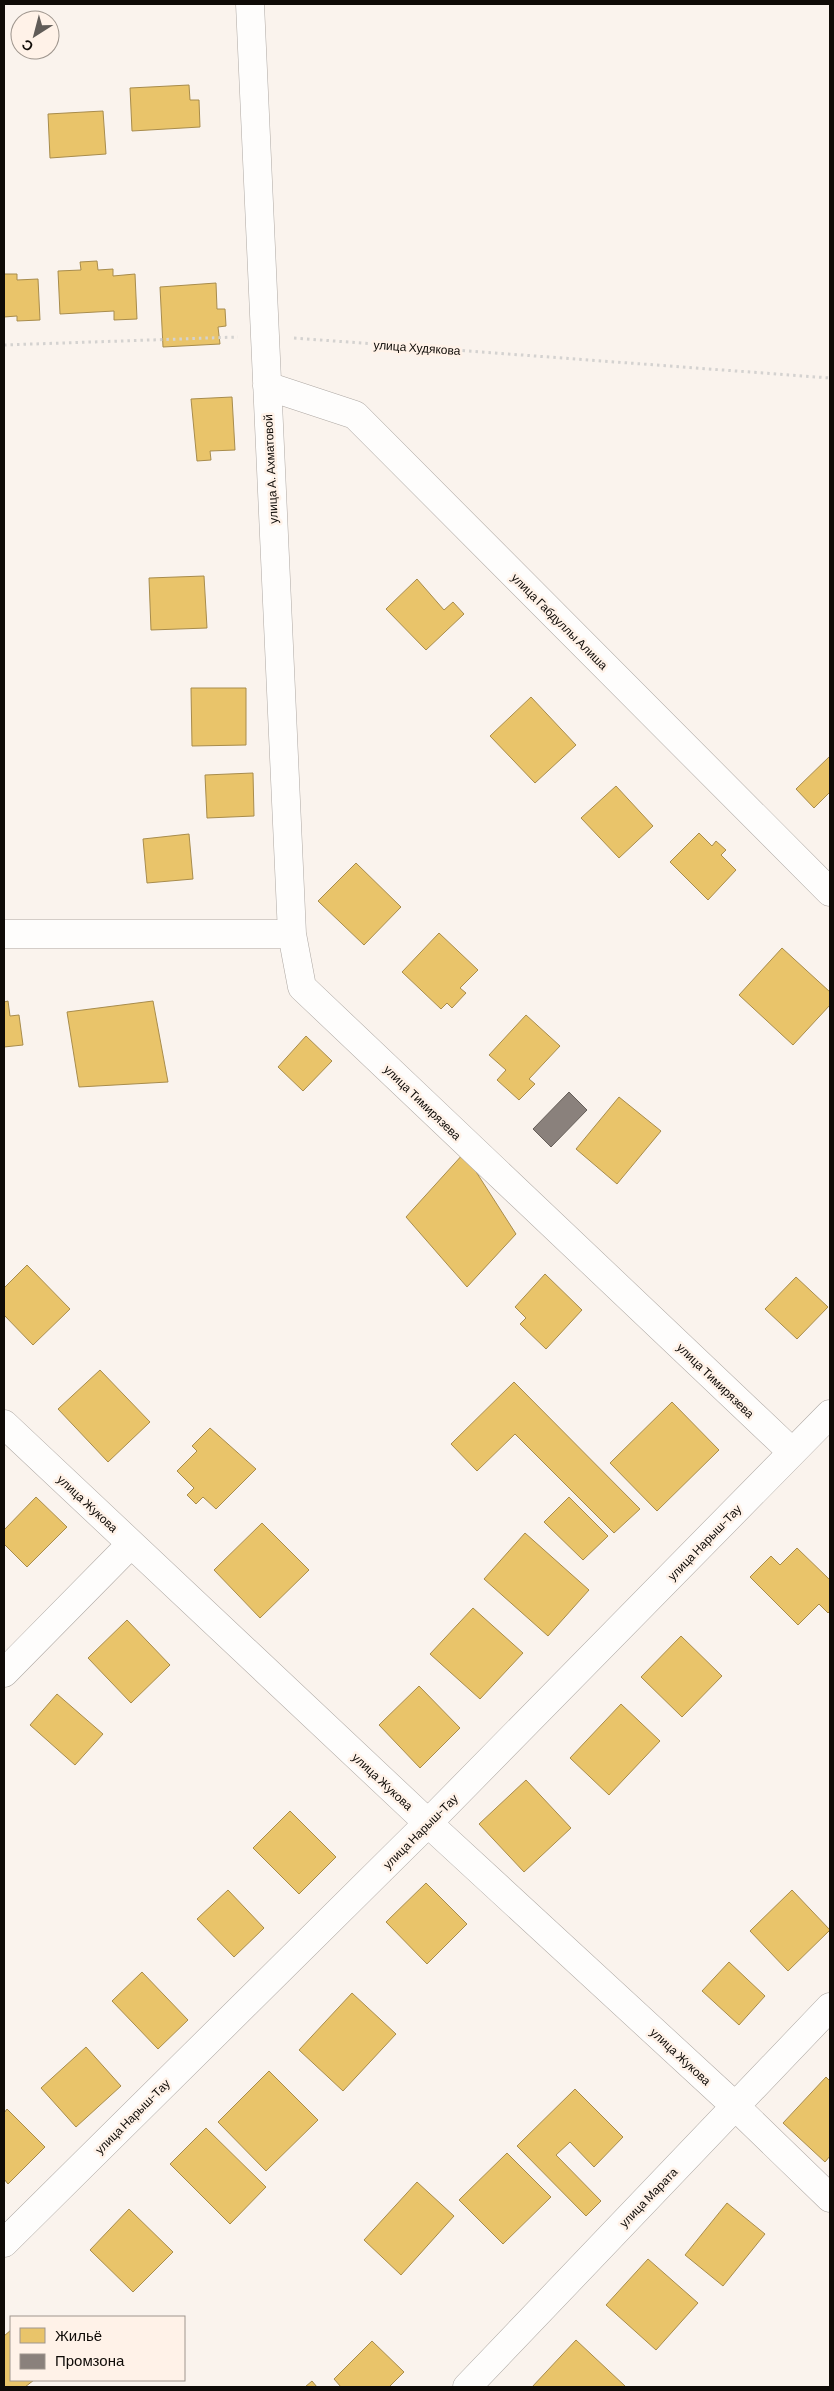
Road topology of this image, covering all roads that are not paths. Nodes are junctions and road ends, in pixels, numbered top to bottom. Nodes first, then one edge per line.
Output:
1 (250, 4) edge
2 (266, 386) junction
3 (830, 892) edge
4 (4, 934) edge
5 (292, 934) junction
6 (830, 1414) edge
7 (4, 1424) edge
8 (792, 1452) junction
9 (131, 1544) junction
10 (4, 1673) edge
11 (428, 1823) junction
12 (830, 2007) edge
13 (735, 2106) junction
14 (830, 2198) edge
15 (4, 2243) edge
16 (467, 2387) edge

1 - 2 street, улица А. Ахматовой
2 - 3 street, улица Габдуллы Алиша
2 - 5 street, улица А. Ахматовой
4 - 5 street
5 - 8 street, улица Тимирязева
6 - 8 street, улица Нарыш-Тау
7 - 9 street, улица Жукова
8 - 11 street, улица Нарыш-Тау
9 - 10 street
9 - 11 street, улица Жукова
11 - 13 street, улица Жукова
11 - 15 street, улица Нарыш-Тау
12 - 13 street, улица Марата
13 - 14 street, улица Жукова
13 - 16 street, улица Марата

